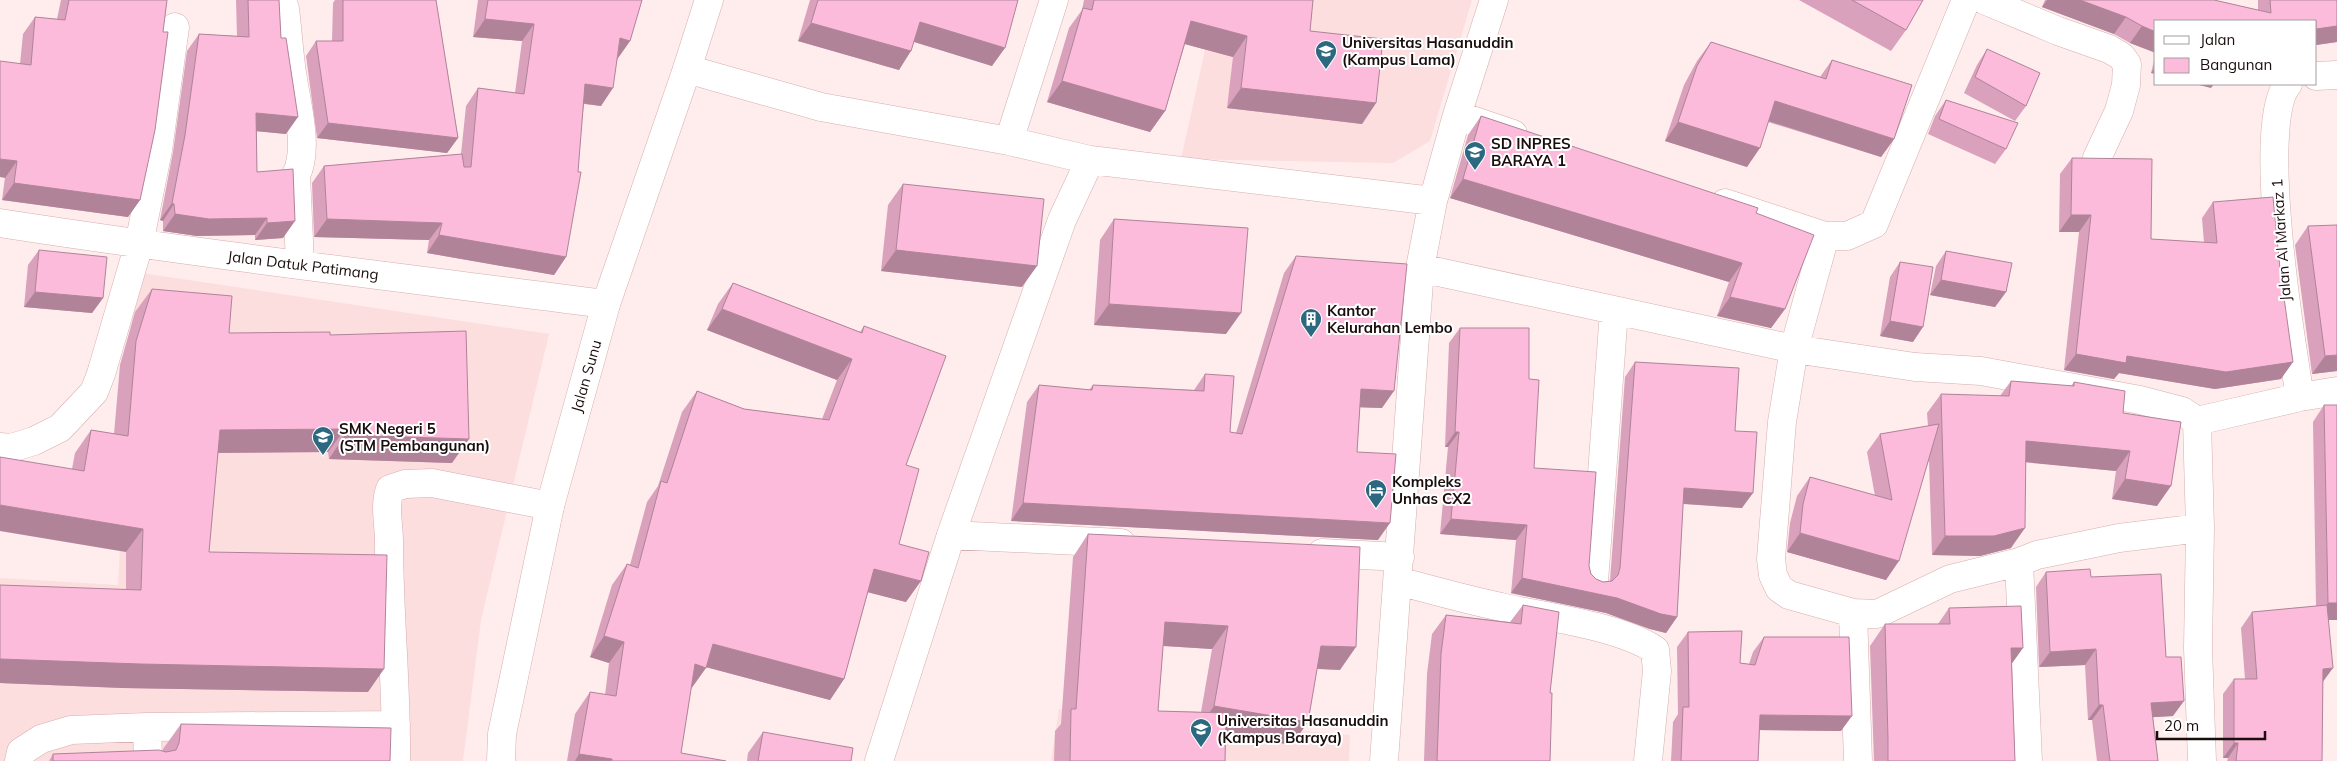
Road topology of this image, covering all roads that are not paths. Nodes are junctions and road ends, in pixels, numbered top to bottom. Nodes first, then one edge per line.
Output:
1 (282, 0) edge
2 (709, 0) edge
3 (1054, 0) edge
4 (1494, 0) edge
5 (1966, 0) edge
6 (1992, 2) edge
7 (175, 27) dead end
8 (687, 69) junction
9 (2337, 75) edge
10 (2317, 76) edge
11 (2288, 85) edge
12 (1457, 115) junction
13 (1532, 140) edge
14 (1009, 141) junction
15 (2097, 158) edge
16 (1090, 160) junction
17 (1702, 196) edge
18 (1433, 201) junction
19 (0, 223) edge
20 (1825, 236) junction
21 (139, 244) junction
22 (300, 263) junction
23 (1420, 268) junction
24 (606, 304) junction
25 (1614, 311) junction
26 (1794, 349) junction
27 (2337, 391) edge
28 (2300, 397) junction
29 (2197, 421) junction
30 (0, 448) edge
31 (550, 506) junction
32 (2200, 528) junction
33 (951, 535) junction
34 (1151, 545) edge
35 (1300, 552) edge
36 (2019, 562) junction
37 (1399, 569) junction
38 (1594, 582) edge
39 (1853, 613) junction
40 (396, 725) junction
41 (147, 727) junction
42 (19, 761) edge
43 (148, 761) edge
44 (396, 761) edge
45 (501, 761) edge
46 (879, 761) edge
47 (1384, 761) edge
48 (1648, 761) edge
49 (1858, 761) edge
50 (2028, 761) edge
51 (2202, 761) edge

1 - 22 street
2 - 8 street, Jalan Sunu
3 - 14 street
4 - 12 street
5 - 20 street
6 - 15 street
7 - 21 street
8 - 14 street
8 - 24 street, Jalan Sunu
9 - 10 street
11 - 28 street, Jalan Al Markaz 1
12 - 13 street
12 - 18 street
14 - 16 street
16 - 18 street
16 - 33 street
17 - 20 street
18 - 23 street
19 - 21 street, Jalan Datuk Patimang
20 - 26 street
21 - 22 street, Jalan Datuk Patimang
21 - 30 street
22 - 24 street, Jalan Datuk Patimang
23 - 25 street
23 - 37 street
24 - 31 street, Jalan Sunu
25 - 26 street
25 - 38 street
26 - 29 street
26 - 39 street
27 - 28 street
28 - 29 street
29 - 32 street
31 - 40 street
31 - 45 street, Jalan Sunu
32 - 36 street
32 - 51 street
33 - 34 street
33 - 46 street
35 - 37 street
36 - 39 street
36 - 50 street
37 - 47 street
37 - 48 street
39 - 49 street
40 - 41 street
40 - 44 street
41 - 42 street
41 - 43 street

